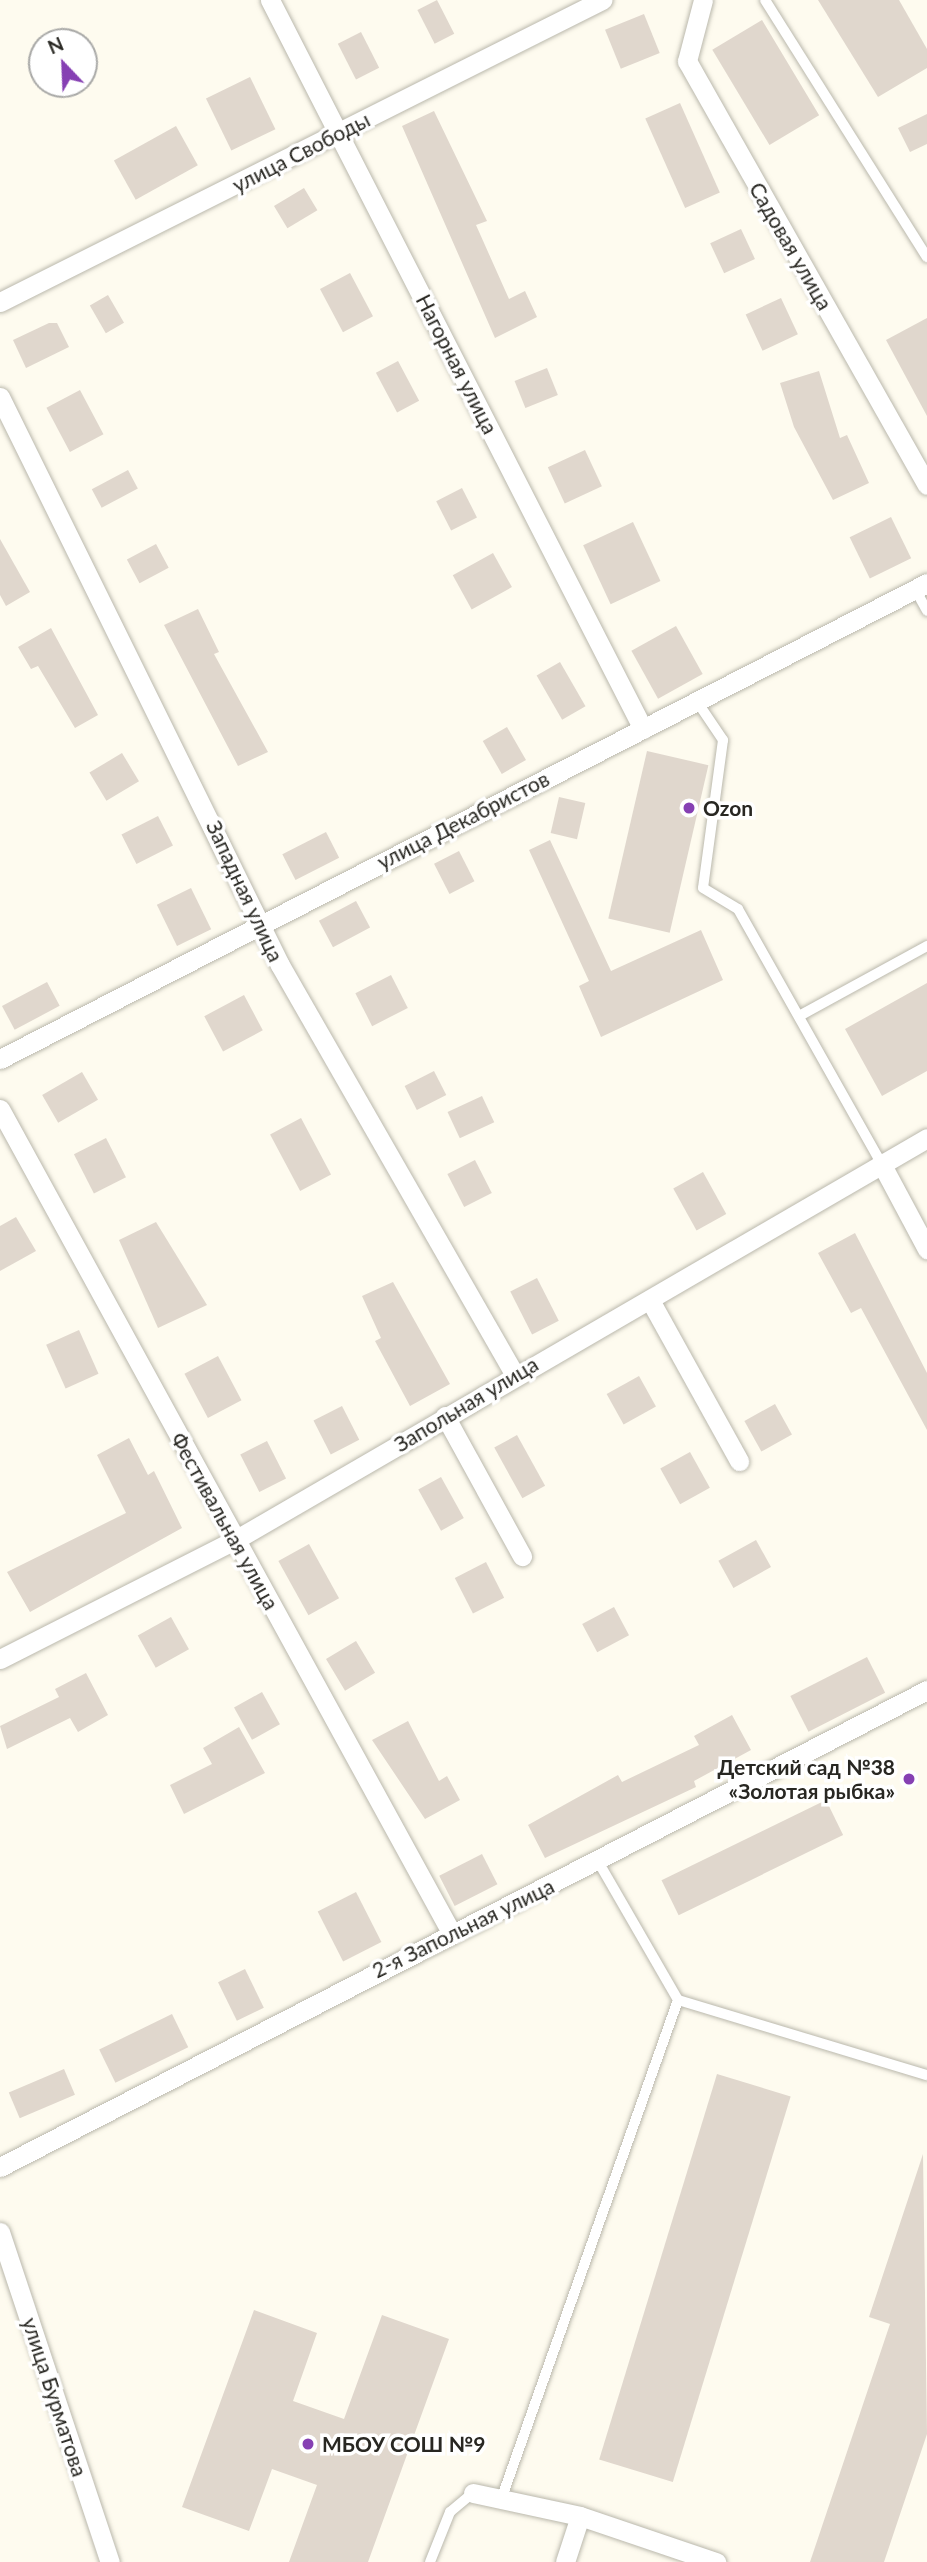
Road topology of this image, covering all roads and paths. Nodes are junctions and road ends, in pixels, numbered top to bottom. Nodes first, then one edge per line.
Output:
1 (270, 0) edge
2 (602, 0) edge
3 (703, 0) edge
4 (765, 0) edge
5 (340, 132) junction
6 (927, 257) edge
7 (0, 302) edge
8 (0, 397) edge
9 (927, 485) edge
10 (921, 586) edge
11 (927, 611) edge
12 (698, 703) junction
13 (643, 729) junction
14 (263, 922) junction
15 (927, 946) edge
16 (800, 1015) junction
17 (0, 1059) edge
18 (0, 1109) edge
19 (927, 1138) edge
20 (881, 1163) junction
21 (927, 1249) edge
22 (651, 1302) junction
23 (514, 1373) junction
24 (445, 1416) junction
25 (739, 1461) dead end
26 (235, 1540) junction
27 (522, 1556) dead end
28 (0, 1659) edge
29 (927, 1690) edge
30 (598, 1863) junction
31 (451, 1932) junction
32 (678, 2000) junction
33 (927, 2075) edge
34 (0, 2167) edge
35 (0, 2232) edge
36 (473, 2493) joint
37 (502, 2497) junction
38 (580, 2516) junction
39 (110, 2562) edge
40 (430, 2562) edge
41 (565, 2562) edge
42 (716, 2562) edge

1 - 5 street, Нагорная улица
2 - 5 street, улица Свободы
3 - 9 street, Садовая улица
4 - 6 lane
5 - 7 street, улица Свободы
5 - 13 street, Нагорная улица
8 - 14 street, Западная улица
10 - 11 lane
10 - 12 street, улица Декабристов
12 - 13 street, улица Декабристов
12 - 16 lane
13 - 14 street, улица Декабристов
14 - 17 street, улица Декабристов
14 - 23 street, Западная улица
15 - 16 lane
16 - 20 lane
18 - 26 street, Фестивальная улица
19 - 20 street, Запольная улица
20 - 21 street
20 - 22 street, Запольная улица
22 - 23 street, Запольная улица
22 - 25 street
23 - 24 street, Запольная улица
24 - 26 street, Запольная улица
24 - 27 street
26 - 28 street, Запольная улица
26 - 31 street, Фестивальная улица
29 - 30 street, 2-я Запольная улица
30 - 31 street, 2-я Запольная улица
30 - 32 lane
31 - 34 street, 2-я Запольная улица
32 - 33 lane
32 - 37 lane
35 - 39 street, улица Бурматова
36 - 37 street
36 - 40 lane
37 - 38 street
38 - 41 street
38 - 42 street

